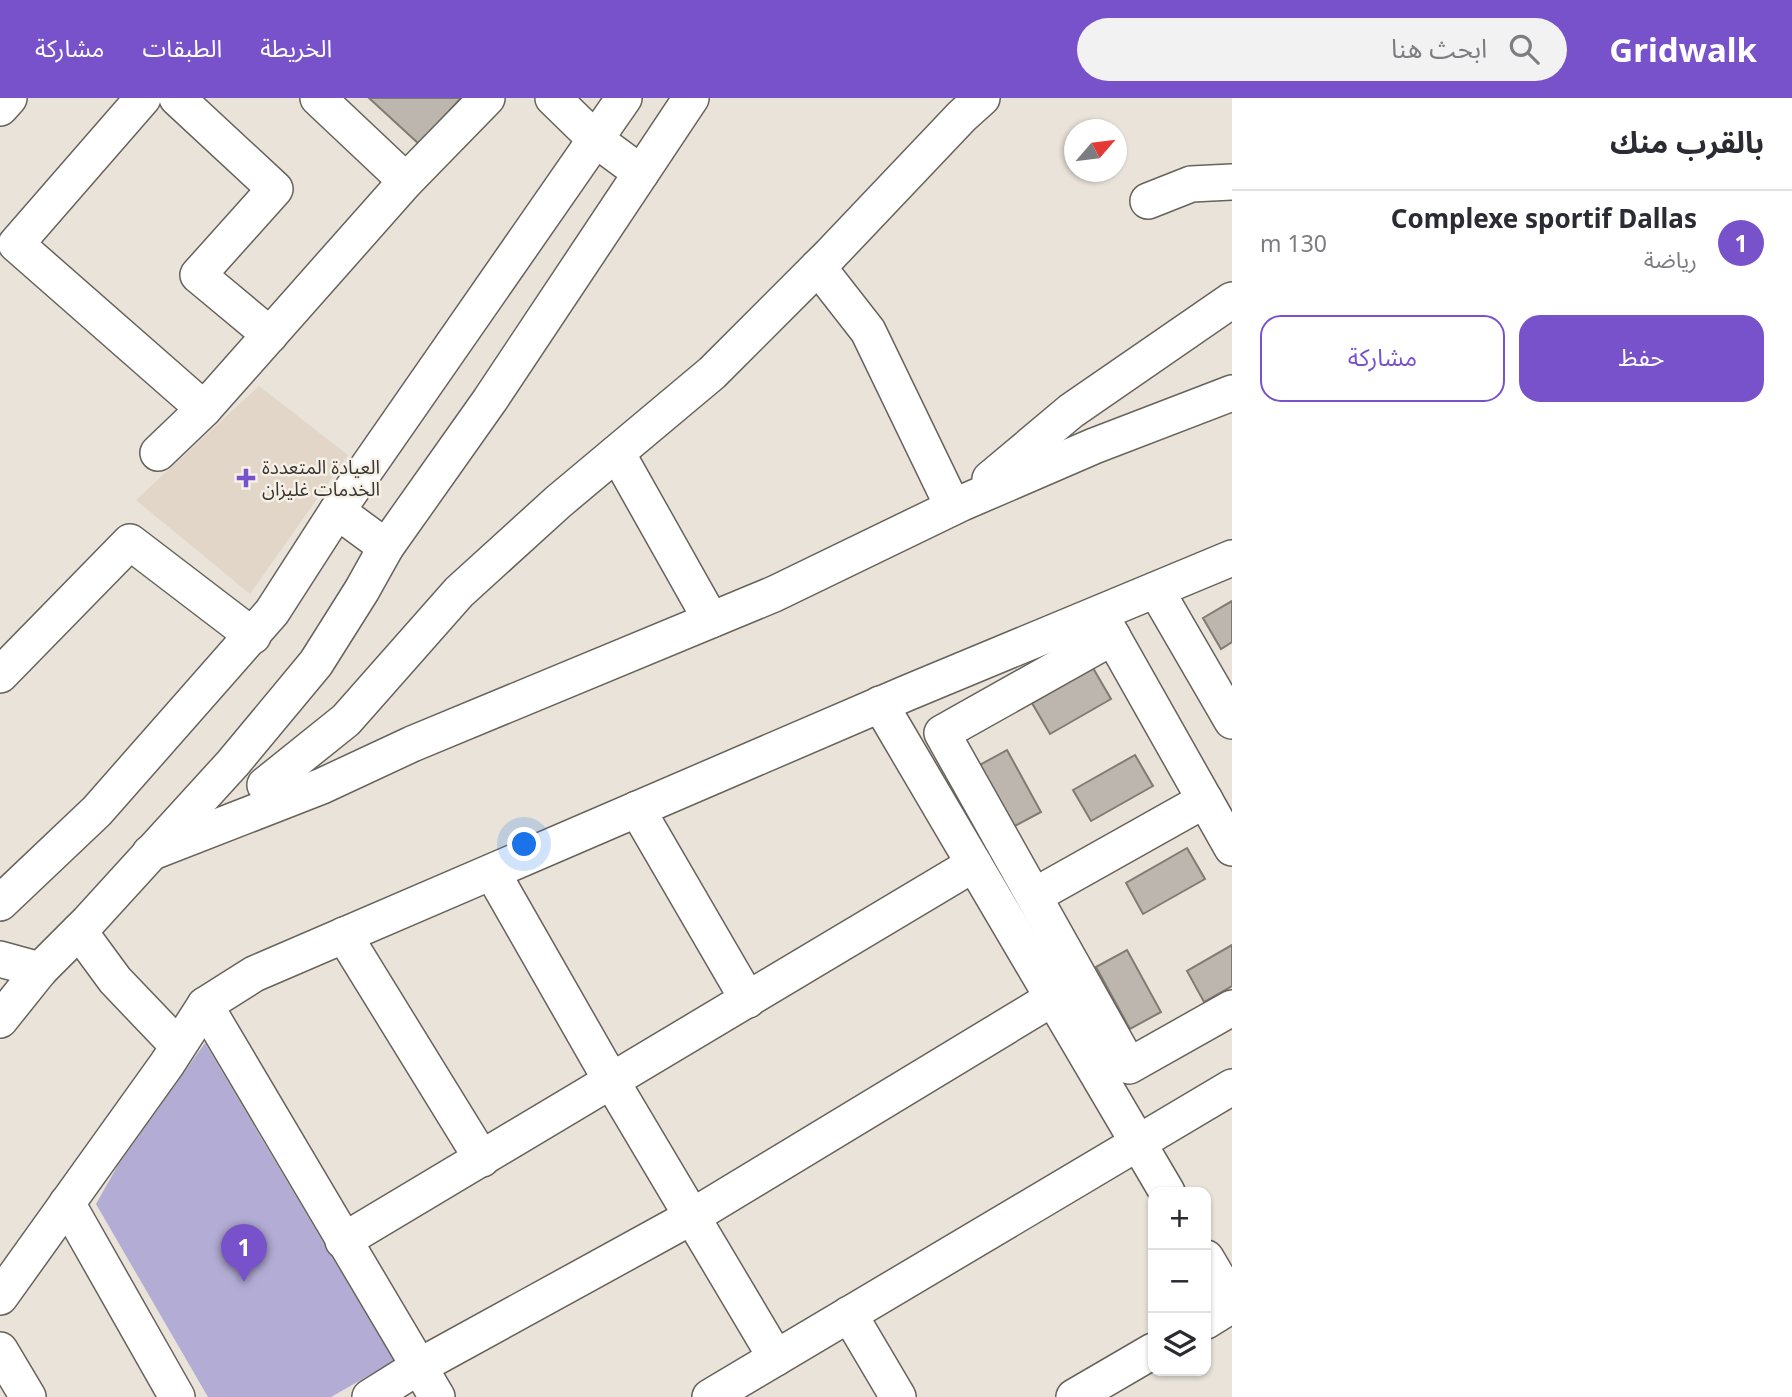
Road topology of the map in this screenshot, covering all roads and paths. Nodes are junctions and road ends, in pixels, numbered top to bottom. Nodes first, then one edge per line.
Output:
1 (9, 98) edge
2 (143, 98) edge
3 (177, 98) edge
4 (318, 98) edge
5 (487, 98) edge
6 (552, 98) edge
7 (624, 98) edge
8 (691, 98) edge
9 (982, 98) edge
10 (0, 108) edge
11 (595, 139) junction
12 (640, 173) junction
13 (406, 181) junction
14 (1232, 182) edge
15 (1148, 201) dead end
16 (818, 267) junction
17 (1232, 300) edge
18 (270, 335) junction
19 (1232, 393) edge
20 (204, 409) junction
21 (158, 453) dead end
22 (617, 453) junction
23 (957, 505) junction
24 (338, 511) junction
25 (386, 547) junction
26 (1232, 558) edge
27 (1156, 590) junction
28 (711, 620) junction
29 (1106, 625) junction
30 (253, 636) junction
31 (0, 675) edge
32 (880, 704) junction
33 (1232, 721) edge
34 (233, 763) junction
35 (265, 785) junction
36 (322, 786) junction
37 (1205, 800) junction
38 (637, 809) junction
39 (1232, 848) edge
40 (150, 853) junction
41 (974, 864) junction
42 (492, 872) junction
43 (1034, 896) junction
44 (0, 903) edge
45 (79, 931) junction
46 (344, 935) junction
47 (0, 958) edge
48 (40, 970) junction
49 (1053, 998) junction
50 (748, 1000) junction
51 (205, 1005) junction
52 (1232, 1008) edge
53 (0, 1020) edge
54 (178, 1046) junction
55 (611, 1082) junction
56 (1232, 1087) edge
57 (1138, 1142) junction
58 (482, 1159) junction
59 (1164, 1187) edge
60 (66, 1203) junction
61 (693, 1216) junction
62 (343, 1241) junction
63 (1211, 1267) edge
64 (0, 1297) edge
65 (1232, 1304) edge
66 (849, 1314) junction
67 (1211, 1318) edge
68 (0, 1350) edge
69 (1148, 1354) edge
70 (776, 1358) junction
71 (418, 1367) junction
72 (28, 1397) edge
73 (177, 1397) edge
74 (370, 1397) edge
75 (437, 1397) edge
76 (710, 1397) edge
77 (898, 1397) edge
78 (1074, 1397) edge

1 - 10 street
2 - 20 street
3 - 18 street
4 - 13 street
5 - 13 street
6 - 11 street
7 - 11 street
8 - 12 street
9 - 16 street
11 - 12 street
11 - 24 street
12 - 25 street
13 - 18 street
14 - 15 street
16 - 22 street
16 - 23 street
17 - 23 street
18 - 20 street
19 - 23 street
20 - 21 street
22 - 28 street
22 - 35 street
23 - 28 street
24 - 25 street
24 - 30 street
25 - 34 street
26 - 27 street
27 - 29 street
27 - 33 street
28 - 36 street
29 - 32 street
29 - 37 street
29 - 43 street
30 - 31 street
30 - 44 street
32 - 38 street
32 - 41 street
34 - 35 street
34 - 40 street
35 - 36 street
36 - 40 street
37 - 39 street
37 - 43 street
38 - 42 street
38 - 50 street
40 - 45 street
41 - 49 street
41 - 50 street
42 - 46 street
42 - 55 street
43 - 52 street
45 - 48 street
45 - 54 street
46 - 51 street
46 - 58 street
47 - 48 street
48 - 53 street
49 - 57 street
49 - 61 street
50 - 55 street
51 - 54 street
51 - 62 street
54 - 60 street
55 - 58 street
55 - 61 street
56 - 57 street
57 - 59 street
57 - 66 street
58 - 62 street
60 - 64 street
60 - 73 street
61 - 70 street
61 - 71 street
62 - 71 street
63 - 65 street
65 - 67 street
66 - 70 street
66 - 77 street
68 - 72 street
69 - 78 street
70 - 76 street
71 - 74 street
71 - 75 street

